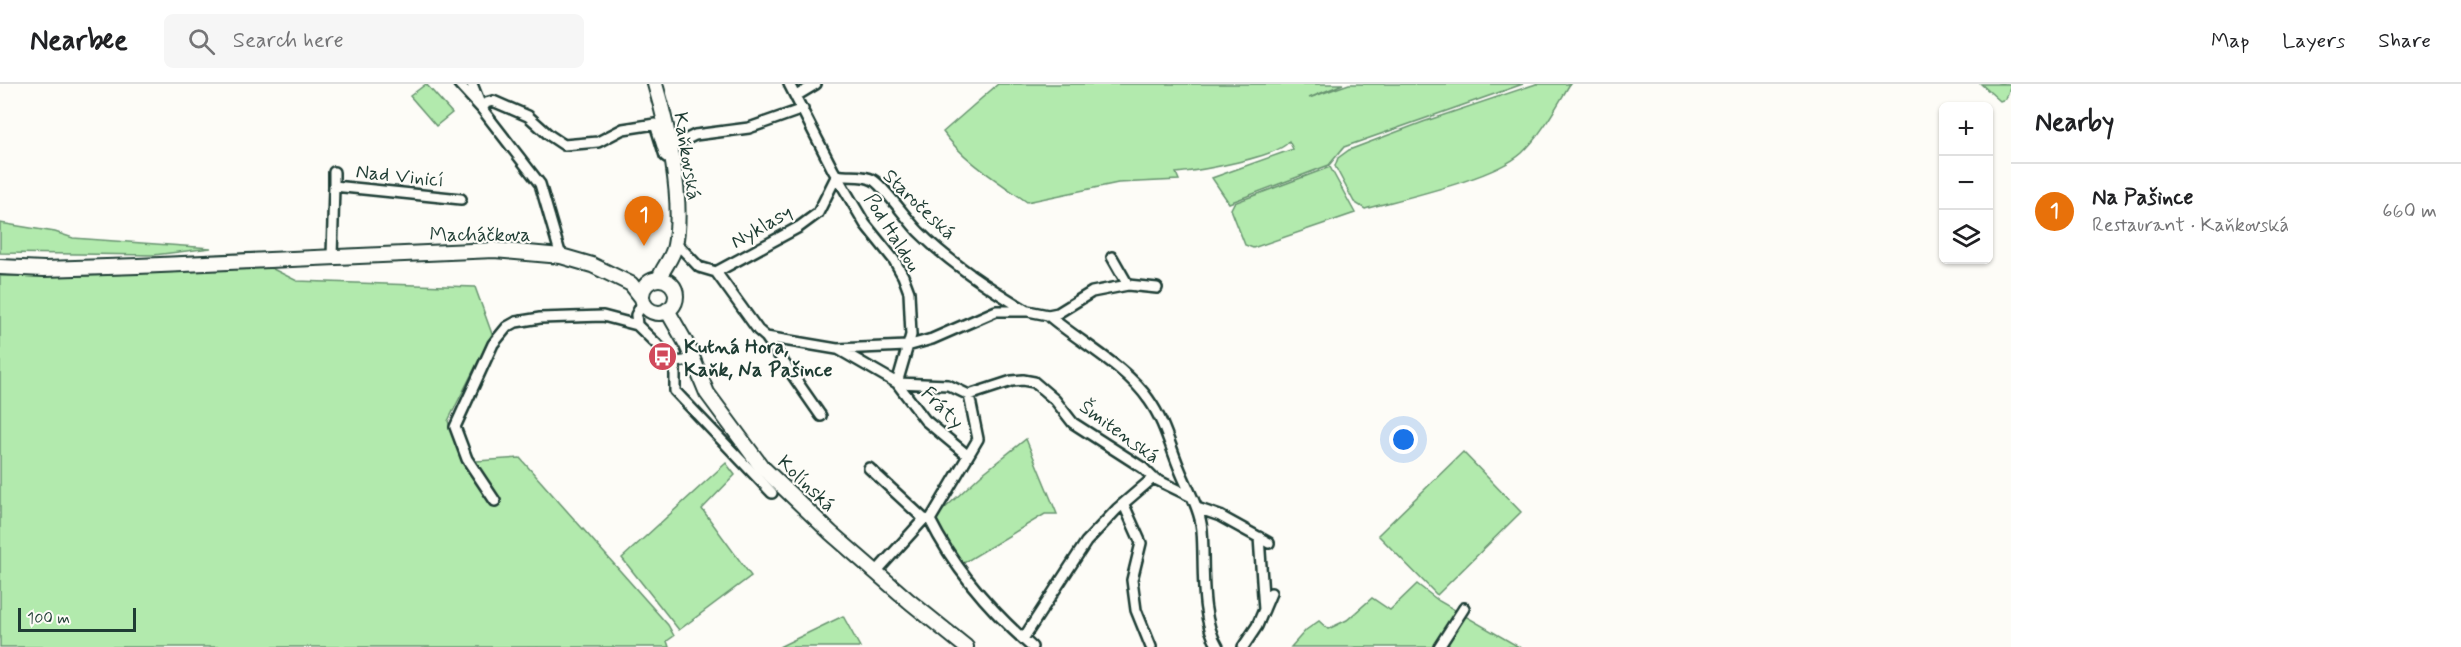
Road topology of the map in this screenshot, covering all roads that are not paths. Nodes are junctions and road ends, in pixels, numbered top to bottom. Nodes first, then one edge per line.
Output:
1 (459, 84) edge
2 (472, 84) edge
3 (655, 84) edge
4 (789, 84) edge
5 (816, 84) edge
6 (796, 96) junction
7 (482, 109) junction
8 (804, 109) junction
9 (671, 147) junction
10 (673, 162) junction
11 (334, 172) dead end
12 (837, 175) junction
13 (334, 186) junction
14 (461, 199) dead end
15 (675, 246) junction
16 (561, 256) junction
17 (328, 257) junction
18 (1112, 257) dead end
19 (0, 267) edge
20 (716, 272) junction
21 (665, 276) junction
22 (1128, 285) junction
23 (1157, 288) dead end
24 (644, 295) junction
25 (1002, 296) junction
26 (667, 310) junction
27 (996, 311) junction
28 (1028, 311) junction
29 (1048, 315) junction
30 (637, 326) junction
31 (766, 337) junction
32 (907, 346) junction
33 (837, 349) junction
34 (693, 360) junction
35 (675, 362) junction
36 (897, 382) junction
37 (969, 395) junction
38 (821, 416) dead end
39 (967, 455) junction
40 (869, 468) dead end
41 (1179, 469) junction
42 (1157, 480) junction
43 (772, 493) dead end
44 (1192, 497) junction
45 (495, 501) dead end
46 (1124, 505) junction
47 (1197, 508) junction
48 (927, 519) junction
49 (1259, 537) junction
50 (1269, 543) dead end
51 (876, 572) junction
52 (1272, 593) dead end
53 (1464, 608) dead end
54 (1264, 610) junction
55 (1023, 639) junction
56 (966, 647) edge
57 (1032, 647) edge
58 (1151, 647) edge
59 (1218, 647) edge
60 (1243, 647) edge
61 (1439, 647) edge

1 - 7 street
2 - 7 street
3 - 9 street, Kaňkovská
4 - 6 street
5 - 6 street
6 - 8 street
7 - 10 street
7 - 16 street
8 - 9 street
8 - 12 street
9 - 10 street, Kaňkovská
10 - 15 street, Kaňkovská
11 - 13 street
12 - 20 street, Nyklasy
12 - 25 street, Staročeská
12 - 32 street, Pod Haldou
13 - 14 street, Nad Vinicí
13 - 17 street, Nad Vinicí
15 - 20 street
15 - 21 street, Kaňkovská
16 - 17 street, Macháčkova
16 - 24 street, Macháčkova
17 - 19 street, Macháčkova
18 - 22 street
20 - 31 street
21 - 24 street
21 - 26 street
22 - 23 street
22 - 29 street
24 - 26 street
24 - 30 street
25 - 27 street
25 - 28 street, Staročeská
26 - 34 street, Kolínská
27 - 28 street
27 - 32 street
28 - 29 street
29 - 41 street
30 - 35 street
30 - 45 street
31 - 33 street
31 - 38 street
32 - 33 street
32 - 36 street, Pod Haldou
33 - 36 street
34 - 35 street
34 - 51 street, Kolínská
35 - 43 street
36 - 37 street
36 - 39 street, Fráty
37 - 39 street, Fráty
37 - 42 street, Šmitenská
39 - 48 street, Fráty
40 - 48 street
41 - 42 street
41 - 44 street
42 - 44 street, Šmitenská
42 - 46 street
44 - 47 street
46 - 55 street
46 - 58 street
47 - 49 street
47 - 59 street
48 - 51 street, Fráty
48 - 55 street
49 - 50 street
49 - 54 street
51 - 56 street, Kolínská
52 - 54 street
53 - 61 street
54 - 60 street
55 - 57 street

